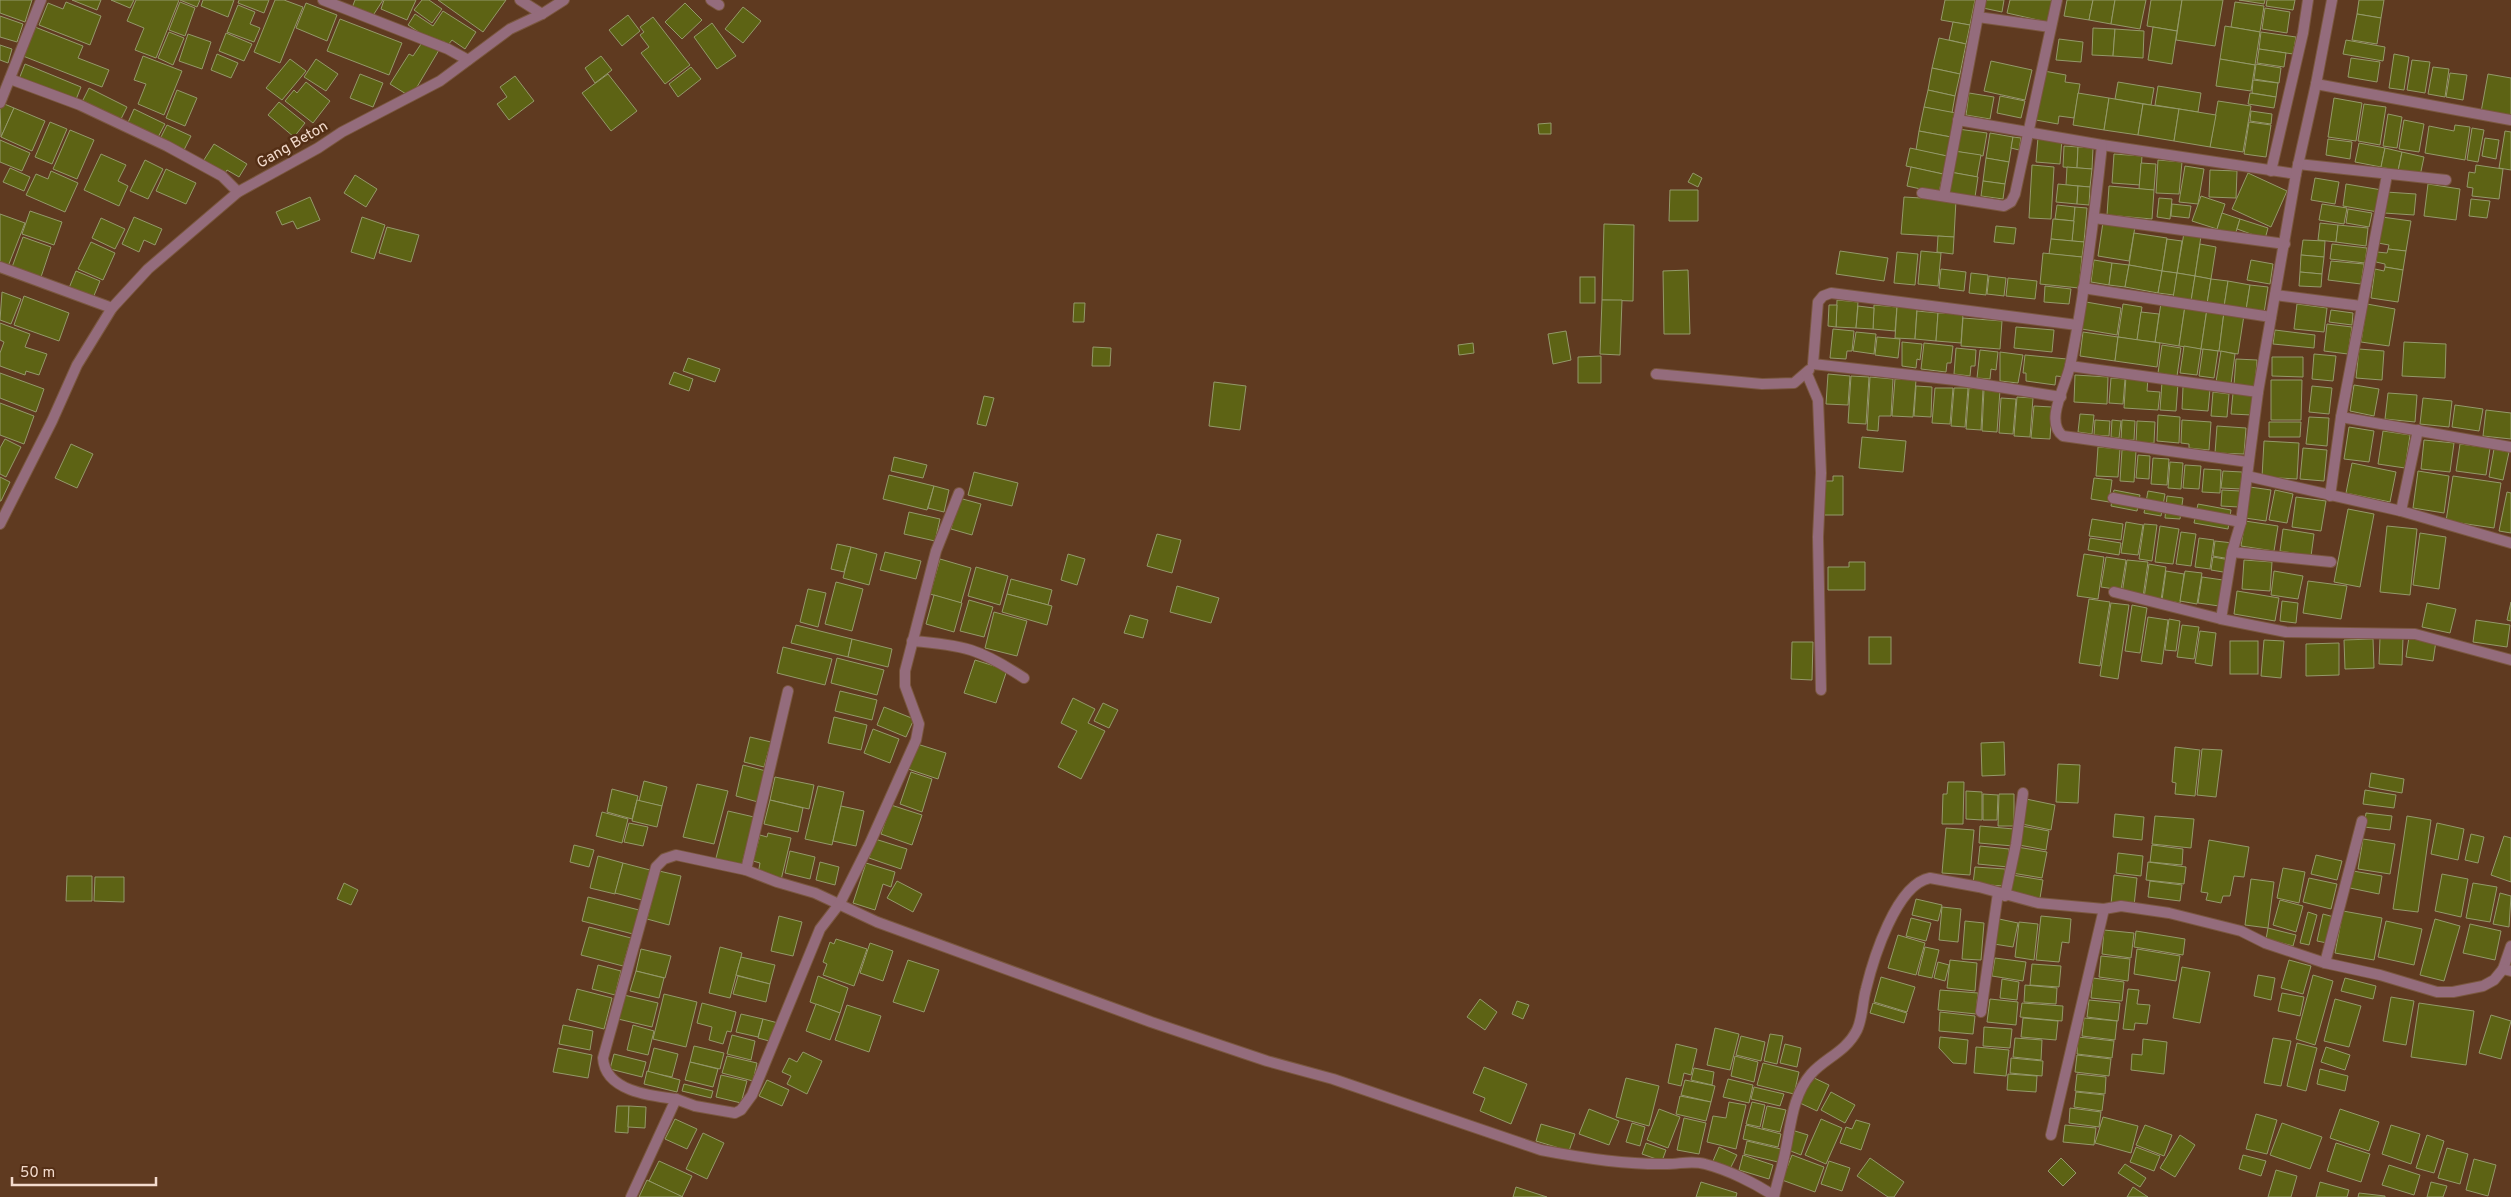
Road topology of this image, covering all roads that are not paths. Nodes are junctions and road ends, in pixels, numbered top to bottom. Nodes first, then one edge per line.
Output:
1 (41, 0) edge
2 (323, 0) edge
3 (520, 0) edge
4 (564, 0) edge
5 (1981, 0) edge
6 (2057, 0) edge
7 (2308, 0) edge
8 (2332, 0) edge
9 (542, 14) junction
10 (1978, 17) junction
11 (2050, 27) junction
12 (468, 60) junction
13 (10, 79) junction
14 (2316, 84) junction
15 (0, 103) edge
16 (1958, 120) junction
17 (2511, 120) edge
18 (2029, 132) junction
19 (2102, 145) junction
20 (2297, 169) junction
21 (2271, 171) junction
22 (2387, 175) junction
23 (2446, 180) dead end
24 (238, 192) junction
25 (1922, 193) dead end
26 (1944, 196) junction
27 (2094, 218) junction
28 (2285, 244) junction
29 (0, 267) edge
30 (2083, 288) junction
31 (2275, 295) junction
32 (2361, 306) junction
33 (112, 308) junction
34 (2271, 317) junction
35 (2076, 325) junction
36 (1813, 364) junction
37 (2070, 366) junction
38 (1656, 374) dead end
39 (1807, 374) junction
40 (2258, 392) junction
41 (2061, 397) junction
42 (2341, 417) junction
43 (2418, 430) junction
44 (2511, 447) edge
45 (2248, 462) junction
46 (2247, 476) junction
47 (959, 493) dead end
48 (2330, 496) junction
49 (2113, 498) dead end
50 (2401, 512) junction
51 (2241, 522) junction
52 (0, 524) edge
53 (2511, 544) edge
54 (2232, 552) junction
55 (2331, 562) dead end
56 (2114, 592) dead end
57 (2221, 619) junction
58 (912, 641) junction
59 (2511, 660) edge
60 (1024, 678) dead end
61 (1821, 690) dead end
62 (788, 691) dead end
63 (2023, 793) dead end
64 (2362, 821) dead end
65 (746, 870) junction
66 (2001, 895) junction
67 (840, 903) junction
68 (2104, 909) junction
69 (2511, 946) edge
70 (2325, 963) junction
71 (2507, 970) edge
72 (1981, 1012) dead end
73 (676, 1100) junction
74 (2051, 1135) dead end
75 (631, 1197) edge
76 (1774, 1197) edge

1 - 13 street
2 - 12 street
3 - 9 street
4 - 9 street, Gang Beton
5 - 10 street
6 - 11 street
7 - 21 street
8 - 14 street
9 - 12 street, Gang Beton
10 - 11 street
10 - 16 street
11 - 18 street
12 - 24 street, Gang Beton
13 - 15 street
13 - 24 street
14 - 17 street
14 - 20 street
16 - 18 street
16 - 26 street
18 - 19 street
18 - 26 street
19 - 21 street
19 - 27 street
20 - 21 street
20 - 22 street
20 - 28 street
22 - 23 street
22 - 32 street
24 - 33 street, Gang Beton
25 - 26 street
27 - 28 street
27 - 30 street
28 - 31 street
29 - 33 street
30 - 34 street
30 - 35 street
31 - 32 street
31 - 34 street
32 - 42 street
33 - 52 street, Gang Beton
34 - 40 street
35 - 36 street
35 - 37 street
36 - 39 street
36 - 41 street
37 - 40 street
37 - 41 street
38 - 39 street
39 - 61 street
40 - 45 street
41 - 45 street
42 - 43 street
42 - 48 street
43 - 44 street
43 - 50 street
45 - 46 street
46 - 48 street
46 - 51 street
47 - 58 street
48 - 50 street
49 - 51 street
50 - 53 street
51 - 54 street
54 - 55 street
54 - 57 street
56 - 57 street
57 - 59 street
58 - 60 street
58 - 67 street
62 - 65 street
63 - 66 street
64 - 70 street
65 - 67 street
65 - 73 street
66 - 68 street
66 - 72 street
66 - 76 street
67 - 73 street
67 - 76 street
68 - 70 street
68 - 74 street
69 - 71 street
70 - 71 street
73 - 75 street

